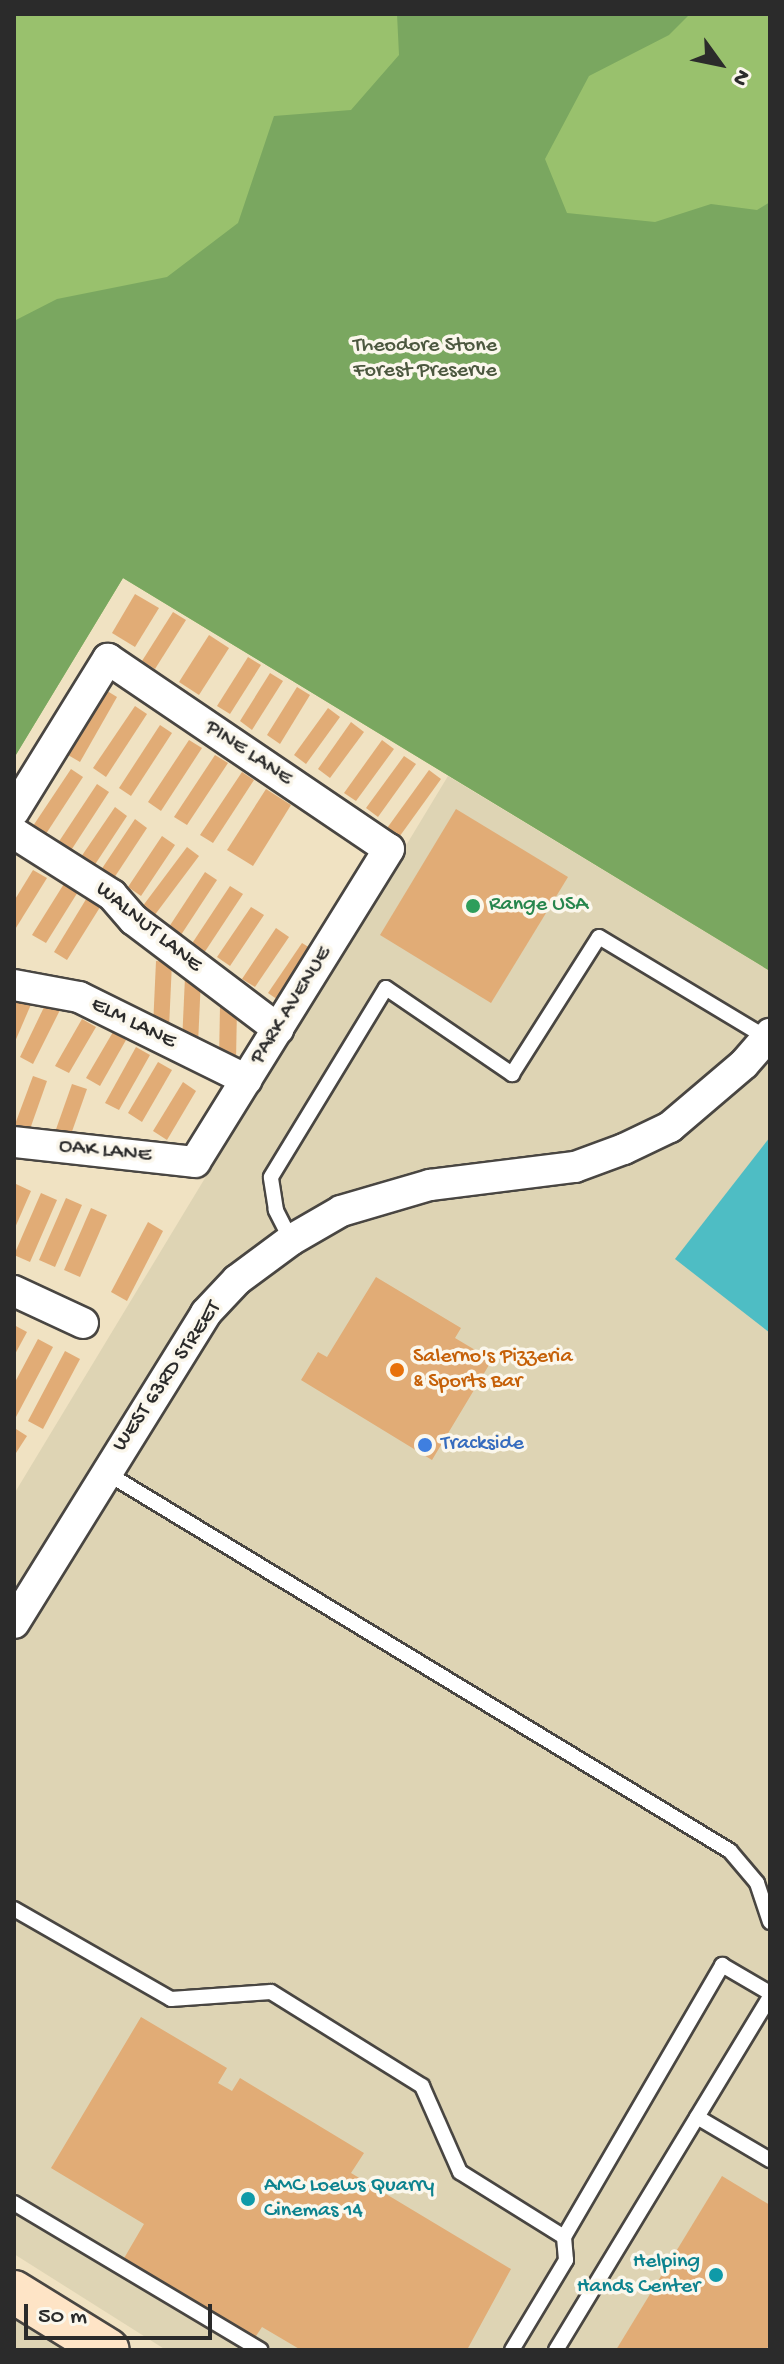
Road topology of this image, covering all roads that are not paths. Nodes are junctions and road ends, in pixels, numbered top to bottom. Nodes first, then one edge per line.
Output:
1 (14, 811) edge
2 (14, 833) edge
3 (389, 849) joint
4 (14, 985) edge
5 (278, 1029) junction
6 (768, 1036) edge
7 (247, 1080) junction
8 (14, 1142) edge
9 (195, 1162) joint
10 (291, 1240) junction
11 (14, 1291) edge
12 (83, 1323) dead end
13 (105, 1472) junction
14 (14, 1623) edge
15 (14, 1909) edge
16 (770, 1922) edge
17 (770, 1995) edge
18 (697, 2117) junction
19 (770, 2160) edge
20 (14, 2203) edge
21 (564, 2237) junction
22 (14, 2292) edge
23 (108, 2350) edge
24 (261, 2350) edge
25 (512, 2350) edge
26 (556, 2350) edge

1 - 3 street, PINE LANE
2 - 5 street, WALNUT LANE
3 - 5 street, PARK AVENUE
4 - 7 street, ELM LANE
5 - 7 street, PARK AVENUE
6 - 10 street, WEST 63RD STREET
6 - 10 lane
7 - 9 street, PARK AVENUE
8 - 9 street, OAK LANE
10 - 13 street, WEST 63RD STREET
11 - 12 street
13 - 14 street, WEST 63RD STREET
13 - 16 lane
15 - 21 lane
17 - 18 lane
17 - 21 lane
18 - 19 lane
18 - 26 lane
20 - 24 lane
21 - 25 lane
22 - 23 street

